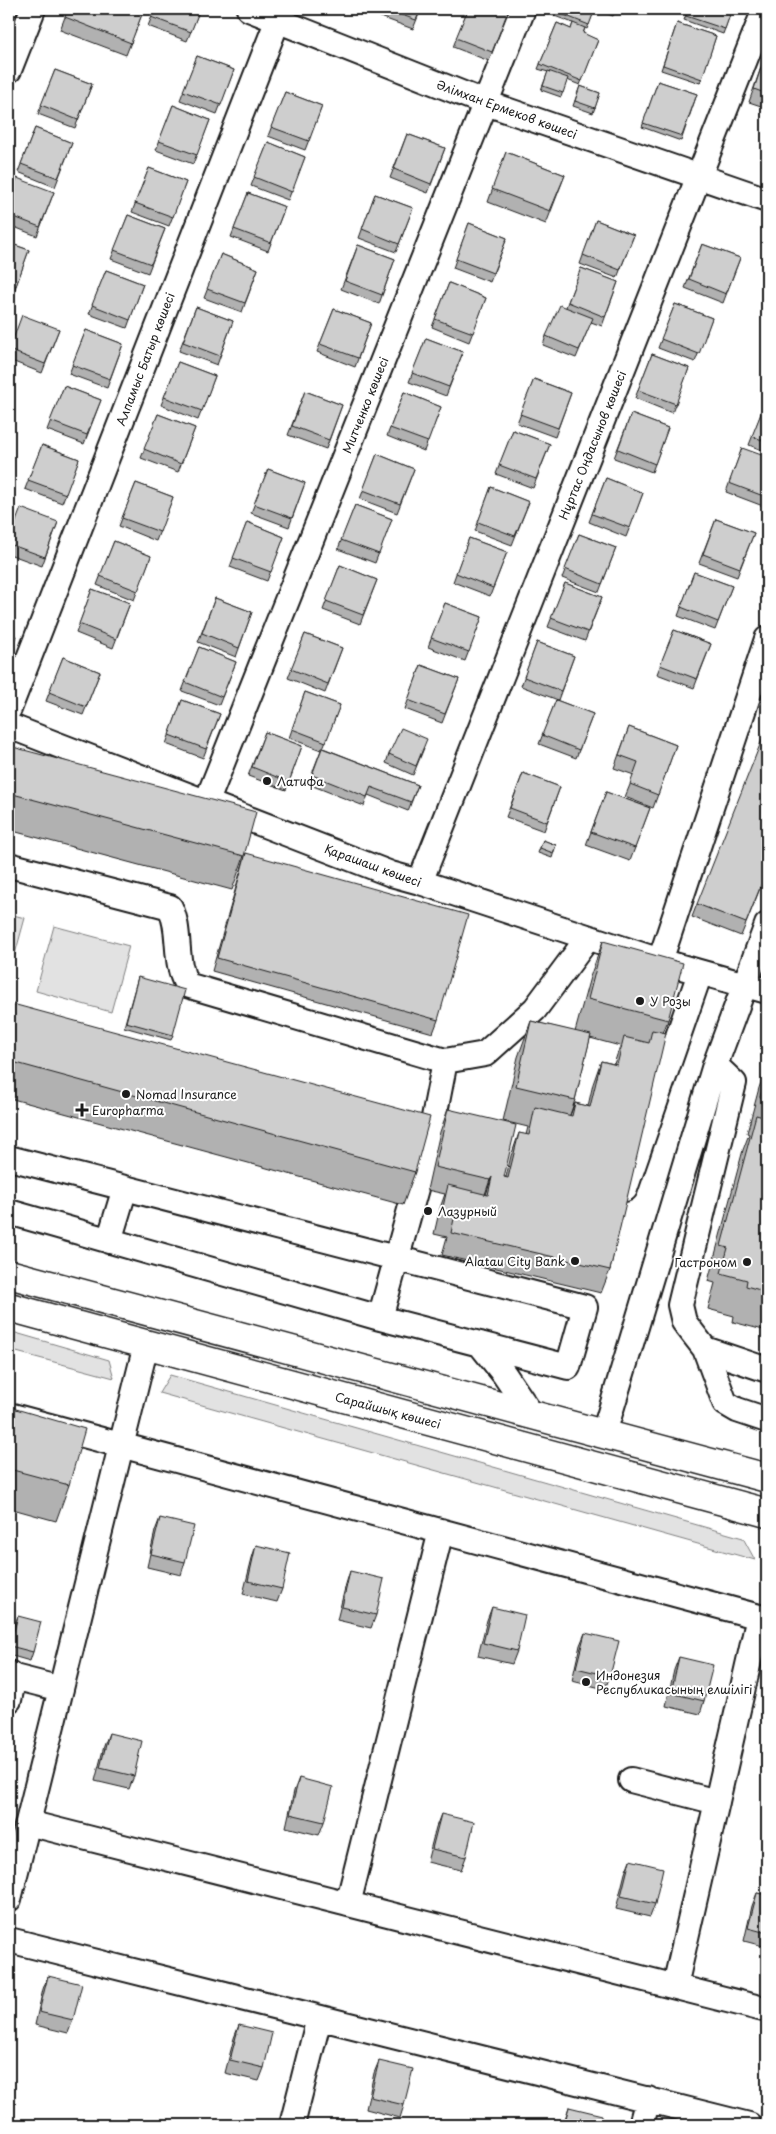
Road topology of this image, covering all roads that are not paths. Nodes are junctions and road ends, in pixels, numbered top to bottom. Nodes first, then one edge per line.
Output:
1 (33, 9) edge
2 (250, 9) edge
3 (523, 9) edge
4 (764, 9) edge
5 (280, 14) edge
6 (9, 70) edge
7 (486, 102) junction
8 (698, 178) junction
9 (767, 200) edge
10 (767, 638) edge
11 (9, 709) edge
12 (9, 726) edge
13 (207, 801) junction
14 (9, 865) edge
15 (420, 882) junction
16 (767, 925) edge
17 (588, 938) junction
18 (660, 961) junction
19 (700, 973) junction
20 (745, 985) junction
21 (767, 991) edge
22 (445, 1062) junction
23 (715, 1065) junction
24 (9, 1158) edge
25 (125, 1188) junction
26 (620, 1205) edge
27 (9, 1212) edge
28 (109, 1241) junction
29 (397, 1257) junction
30 (9, 1274) edge
31 (9, 1307) edge
32 (380, 1318) junction
33 (480, 1344) junction
34 (146, 1345) junction
35 (705, 1349) junction
36 (767, 1370) edge
37 (300, 1387) junction
38 (531, 1414) junction
39 (9, 1416) edge
40 (767, 1420) edge
41 (604, 1433) junction
42 (122, 1446) junction
43 (767, 1478) edge
44 (669, 1485) junction
45 (767, 1486) edge
46 (767, 1513) edge
47 (441, 1532) junction
48 (763, 1618) edge
49 (11, 1675) edge
50 (61, 1689) junction
51 (9, 1700) edge
52 (630, 1780) dead end
53 (717, 1802) junction
54 (28, 1823) junction
55 (9, 1899) edge
56 (348, 1904) junction
57 (9, 1940) edge
58 (675, 1986) junction
59 (767, 2010) edge
60 (319, 2018) junction
61 (648, 2099) junction
62 (292, 2125) edge
63 (641, 2125) edge
64 (749, 2125) edge

1 - 6 street
2 - 5 street, Әлімхан Ермеков көшесі
3 - 7 street, Митченко көшесі
4 - 8 street, Нұртас Оңдасынов көшесі
5 - 7 street, Әлімхан Ермеков көшесі
5 - 11 street, Алпамыс Батыр көшесі
7 - 8 street, Әлімхан Ермеков көшесі
7 - 13 street, Митченко көшесі
8 - 9 street, Әлімхан Ермеков көшесі
8 - 15 street, Нұртас Оңдасынов көшесі
10 - 18 street
12 - 13 street, Қарашаш көшесі
13 - 15 street, Қарашаш көшесі
14 - 22 street
15 - 17 street, Қарашаш көшесі
16 - 20 street
17 - 18 street, Қарашаш көшесі
17 - 22 street
18 - 19 street, Қарашаш көшесі
19 - 20 street, Қарашаш көшесі
19 - 26 street
20 - 21 street, Қарашаш көшесі
20 - 23 street
22 - 29 street
23 - 35 street
23 - 41 street
24 - 25 street
25 - 28 street
25 - 29 street
27 - 28 street
28 - 32 street
29 - 32 street
29 - 33 street
30 - 38 main road
31 - 34 main road, Сарайшық көшесі
32 - 33 street
33 - 38 street
34 - 37 main road, Сарайшық көшесі
34 - 42 street
35 - 36 street
35 - 40 street
37 - 41 main road
37 - 44 main road, Сарайшық көшесі
38 - 41 main road
39 - 42 street
41 - 43 main road
42 - 47 street
42 - 50 street
44 - 45 main road
44 - 46 main road, Сарайшық көшесі
47 - 48 street
47 - 56 street
48 - 53 street
49 - 50 street
49 - 51 street
50 - 54 street
52 - 53 street
53 - 58 street
54 - 55 street
54 - 56 street
56 - 58 street
57 - 60 street
58 - 59 street
60 - 61 street
60 - 62 street
61 - 63 street
61 - 64 street

